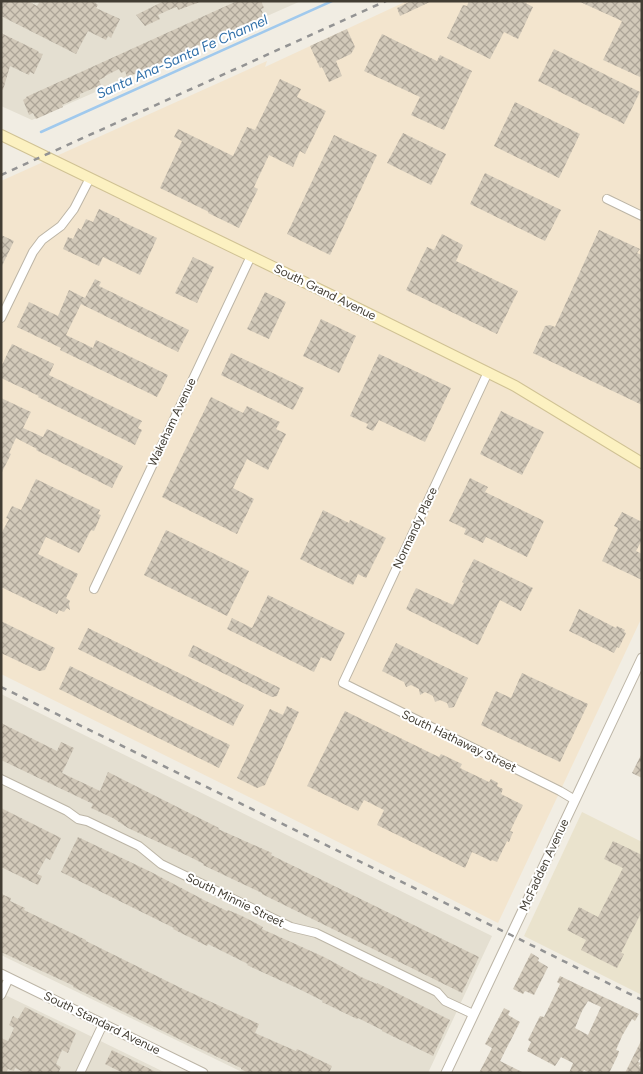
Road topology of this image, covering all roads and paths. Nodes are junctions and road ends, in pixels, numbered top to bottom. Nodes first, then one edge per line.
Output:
1 (1, 135) edge
2 (90, 178) junction
3 (607, 199) dead end
4 (642, 216) edge
5 (251, 256) junction
6 (1, 318) edge
7 (488, 372) junction
8 (642, 463) edge
9 (94, 589) dead end
10 (642, 658) edge
11 (343, 683) joint
12 (1, 779) edge
13 (575, 800) junction
14 (5, 976) edge
15 (1, 995) edge
16 (473, 1014) junction
17 (103, 1024) junction
18 (201, 1072) edge
19 (80, 1073) edge
20 (446, 1073) edge

1 - 2 main road, South Grand Avenue
2 - 5 main road, South Grand Avenue
2 - 6 street
3 - 4 street
5 - 7 main road, South Grand Avenue
5 - 9 street, Wakeham Avenue
7 - 8 main road, South Grand Avenue
7 - 11 street, Normandy Place
10 - 13 street, McFadden Avenue
11 - 13 street, South Hathaway Street
12 - 16 street, South Minnie Street
13 - 16 street, McFadden Avenue
14 - 15 street
14 - 17 street, South Standard Avenue
16 - 20 street, McFadden Avenue
17 - 18 street, South Standard Avenue
17 - 19 street

